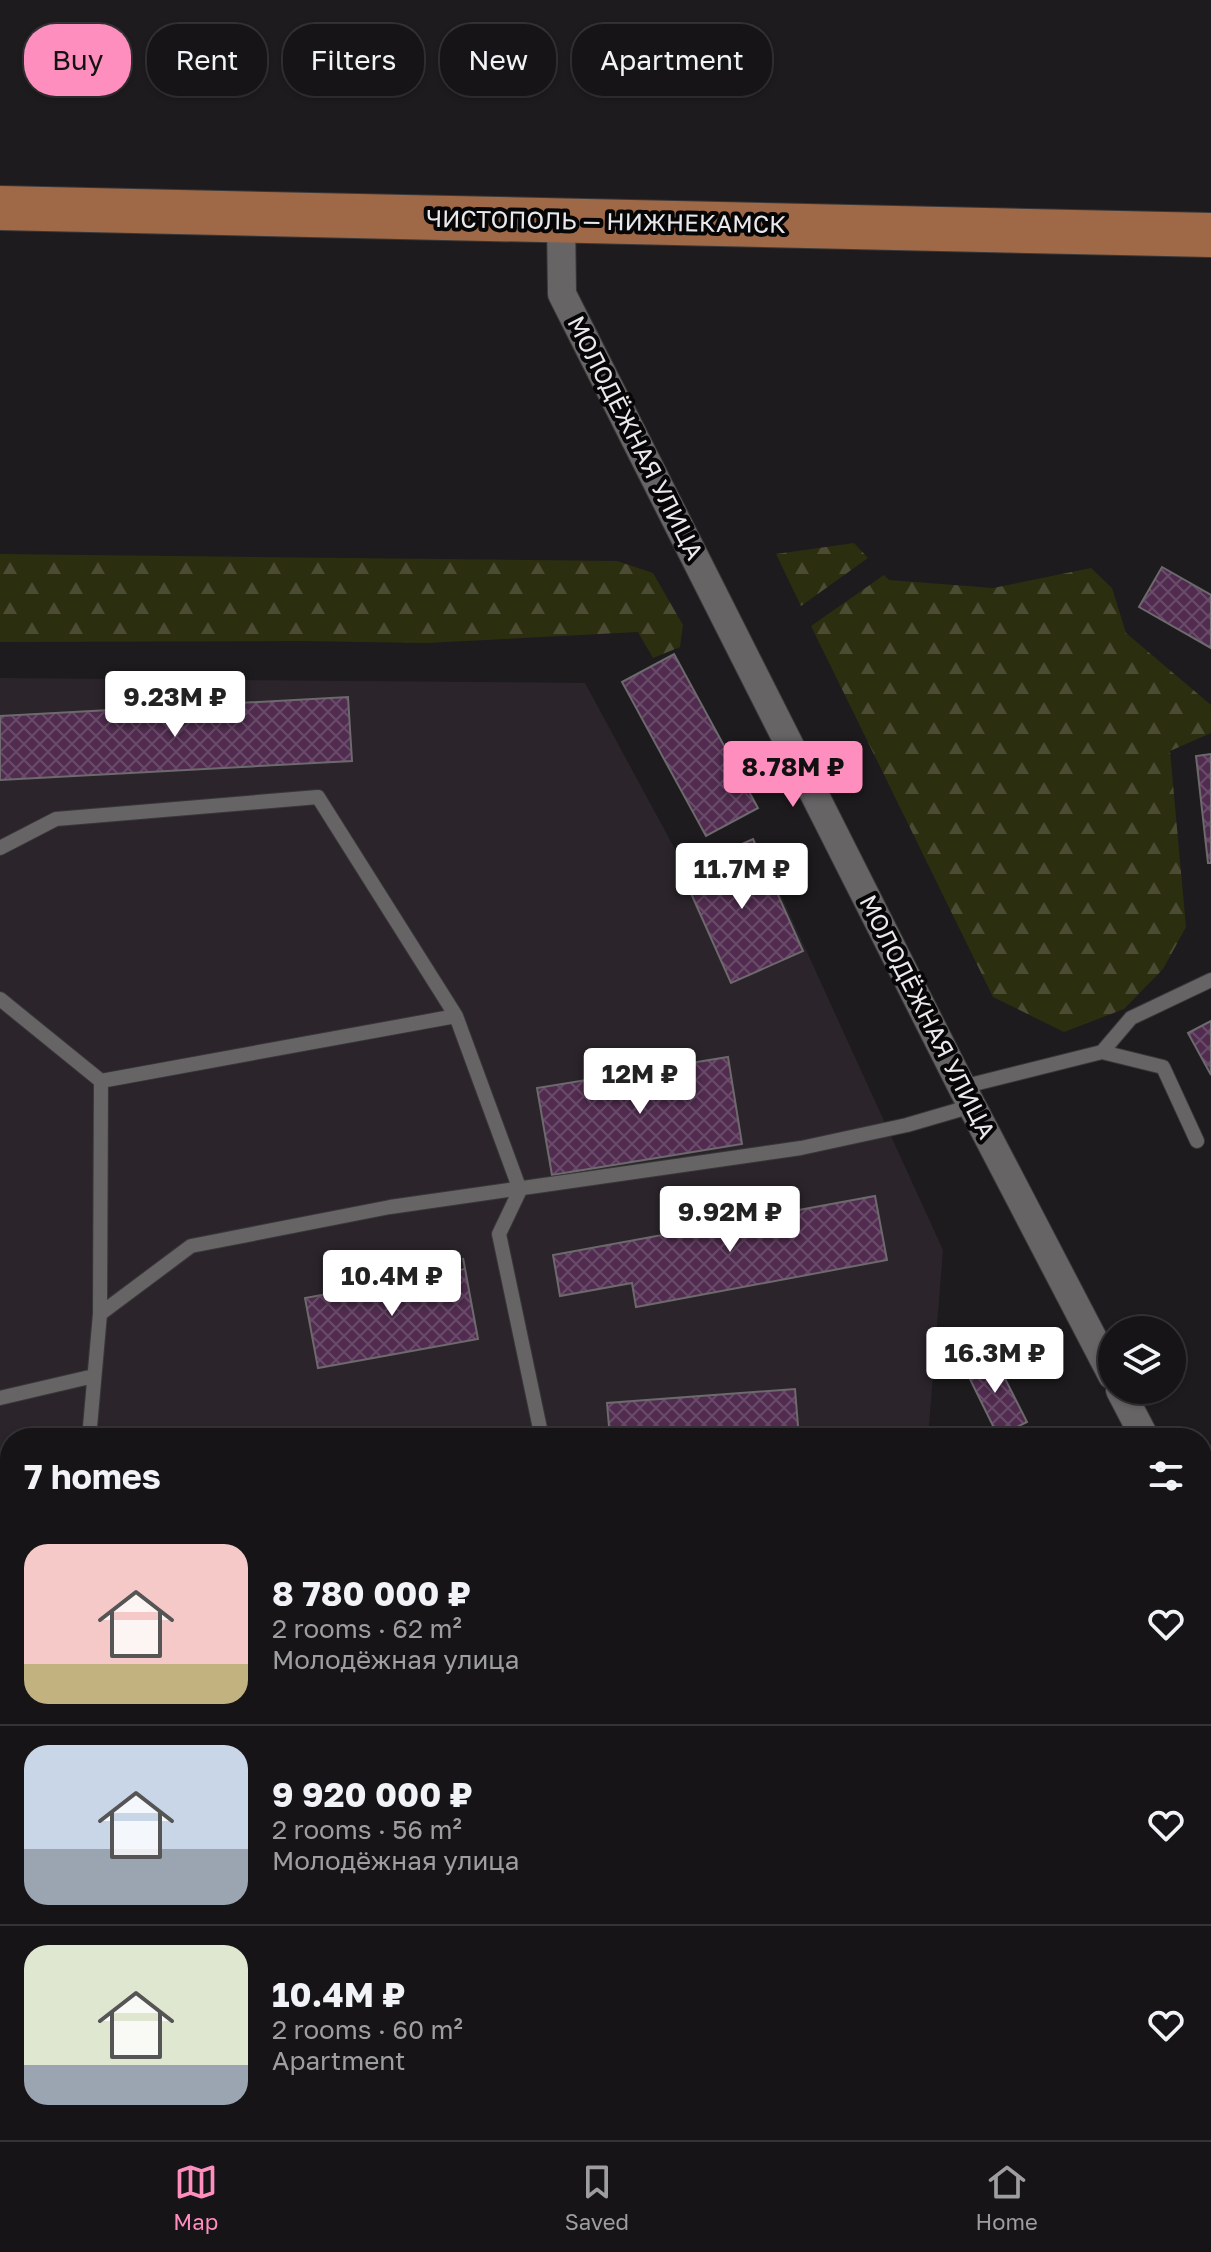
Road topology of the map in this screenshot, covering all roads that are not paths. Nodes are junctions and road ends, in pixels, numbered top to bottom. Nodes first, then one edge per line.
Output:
1 (0, 208) edge
2 (561, 221) junction
3 (1211, 235) edge
4 (0, 848) edge
5 (1211, 980) edge
6 (0, 999) edge
7 (456, 1016) junction
8 (1102, 1052) junction
9 (101, 1081) junction
10 (967, 1096) junction
11 (1197, 1141) dead end
12 (520, 1190) junction
13 (100, 1314) junction
14 (1098, 1348) edge
15 (94, 1376) junction
16 (0, 1398) edge
17 (1127, 1404) edge
18 (90, 1428) edge
19 (540, 1428) edge
20 (1140, 1428) edge

1 - 2 main road, ЧИСТОПОЛЬ — НИЖНЕКАМСК
2 - 3 main road, ЧИСТОПОЛЬ — НИЖНЕКАМСК
2 - 10 street, МОЛОДЁЖНАЯ УЛИЦА
4 - 7 lane
5 - 8 lane
6 - 9 lane
7 - 9 lane
7 - 12 lane
8 - 10 lane
8 - 11 lane
9 - 13 lane
10 - 12 lane
10 - 14 street, МОЛОДЁЖНАЯ УЛИЦА
12 - 13 lane
12 - 19 lane
13 - 15 lane
15 - 16 lane
15 - 18 lane
17 - 20 street

